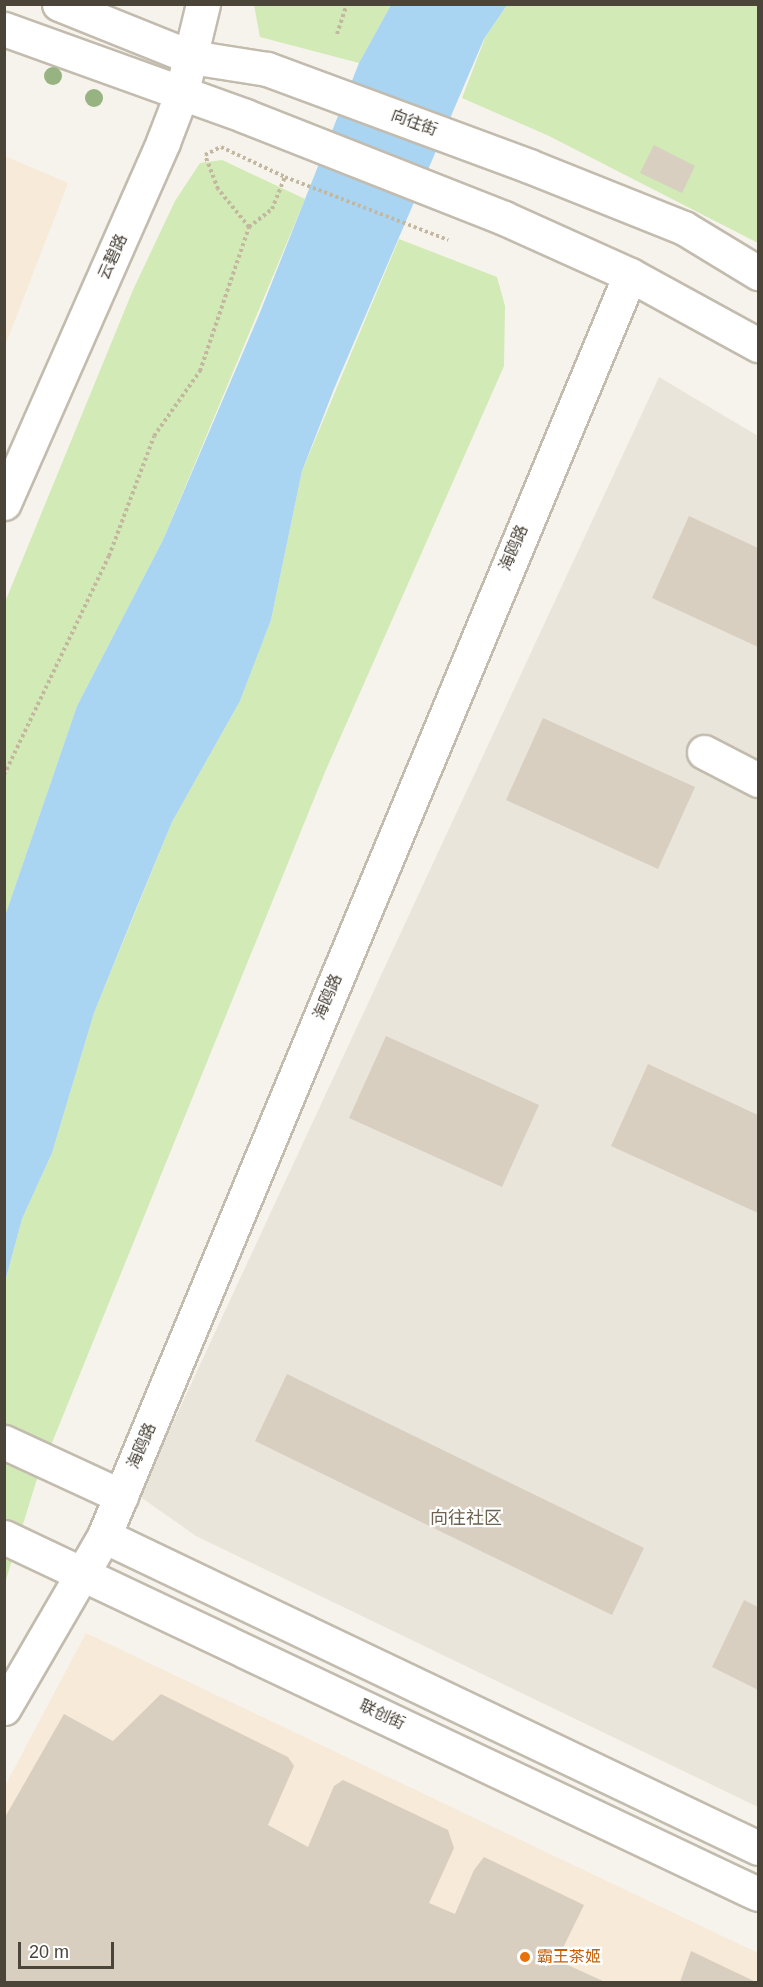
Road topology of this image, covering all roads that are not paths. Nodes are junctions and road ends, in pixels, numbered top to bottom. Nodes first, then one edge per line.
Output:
1 (59, 4) edge
2 (203, 4) edge
3 (4, 29) edge
4 (191, 57) junction
5 (181, 95) junction
6 (759, 273) edge
7 (630, 275) junction
8 (759, 345) edge
9 (4, 503) edge
10 (704, 752) dead end
11 (759, 780) edge
12 (5, 1442) edge
13 (121, 1496) junction
14 (104, 1536) junction
15 (4, 1537) edge
16 (83, 1573) junction
17 (4, 1708) edge
18 (759, 1848) edge
19 (759, 1894) edge

1 - 4 street, 向往街
2 - 4 street, 云碧路
3 - 5 street
4 - 5 street, 云碧路
4 - 6 street, 向往街
5 - 7 street
5 - 9 street, 云碧路
7 - 8 street
7 - 13 street, 海鸥路
10 - 11 street
12 - 13 street
13 - 14 street, 海鸥路
14 - 16 street, 海鸥路
14 - 18 street
15 - 16 street, 联创街
16 - 17 street, 海鸥路
16 - 19 street, 联创街

